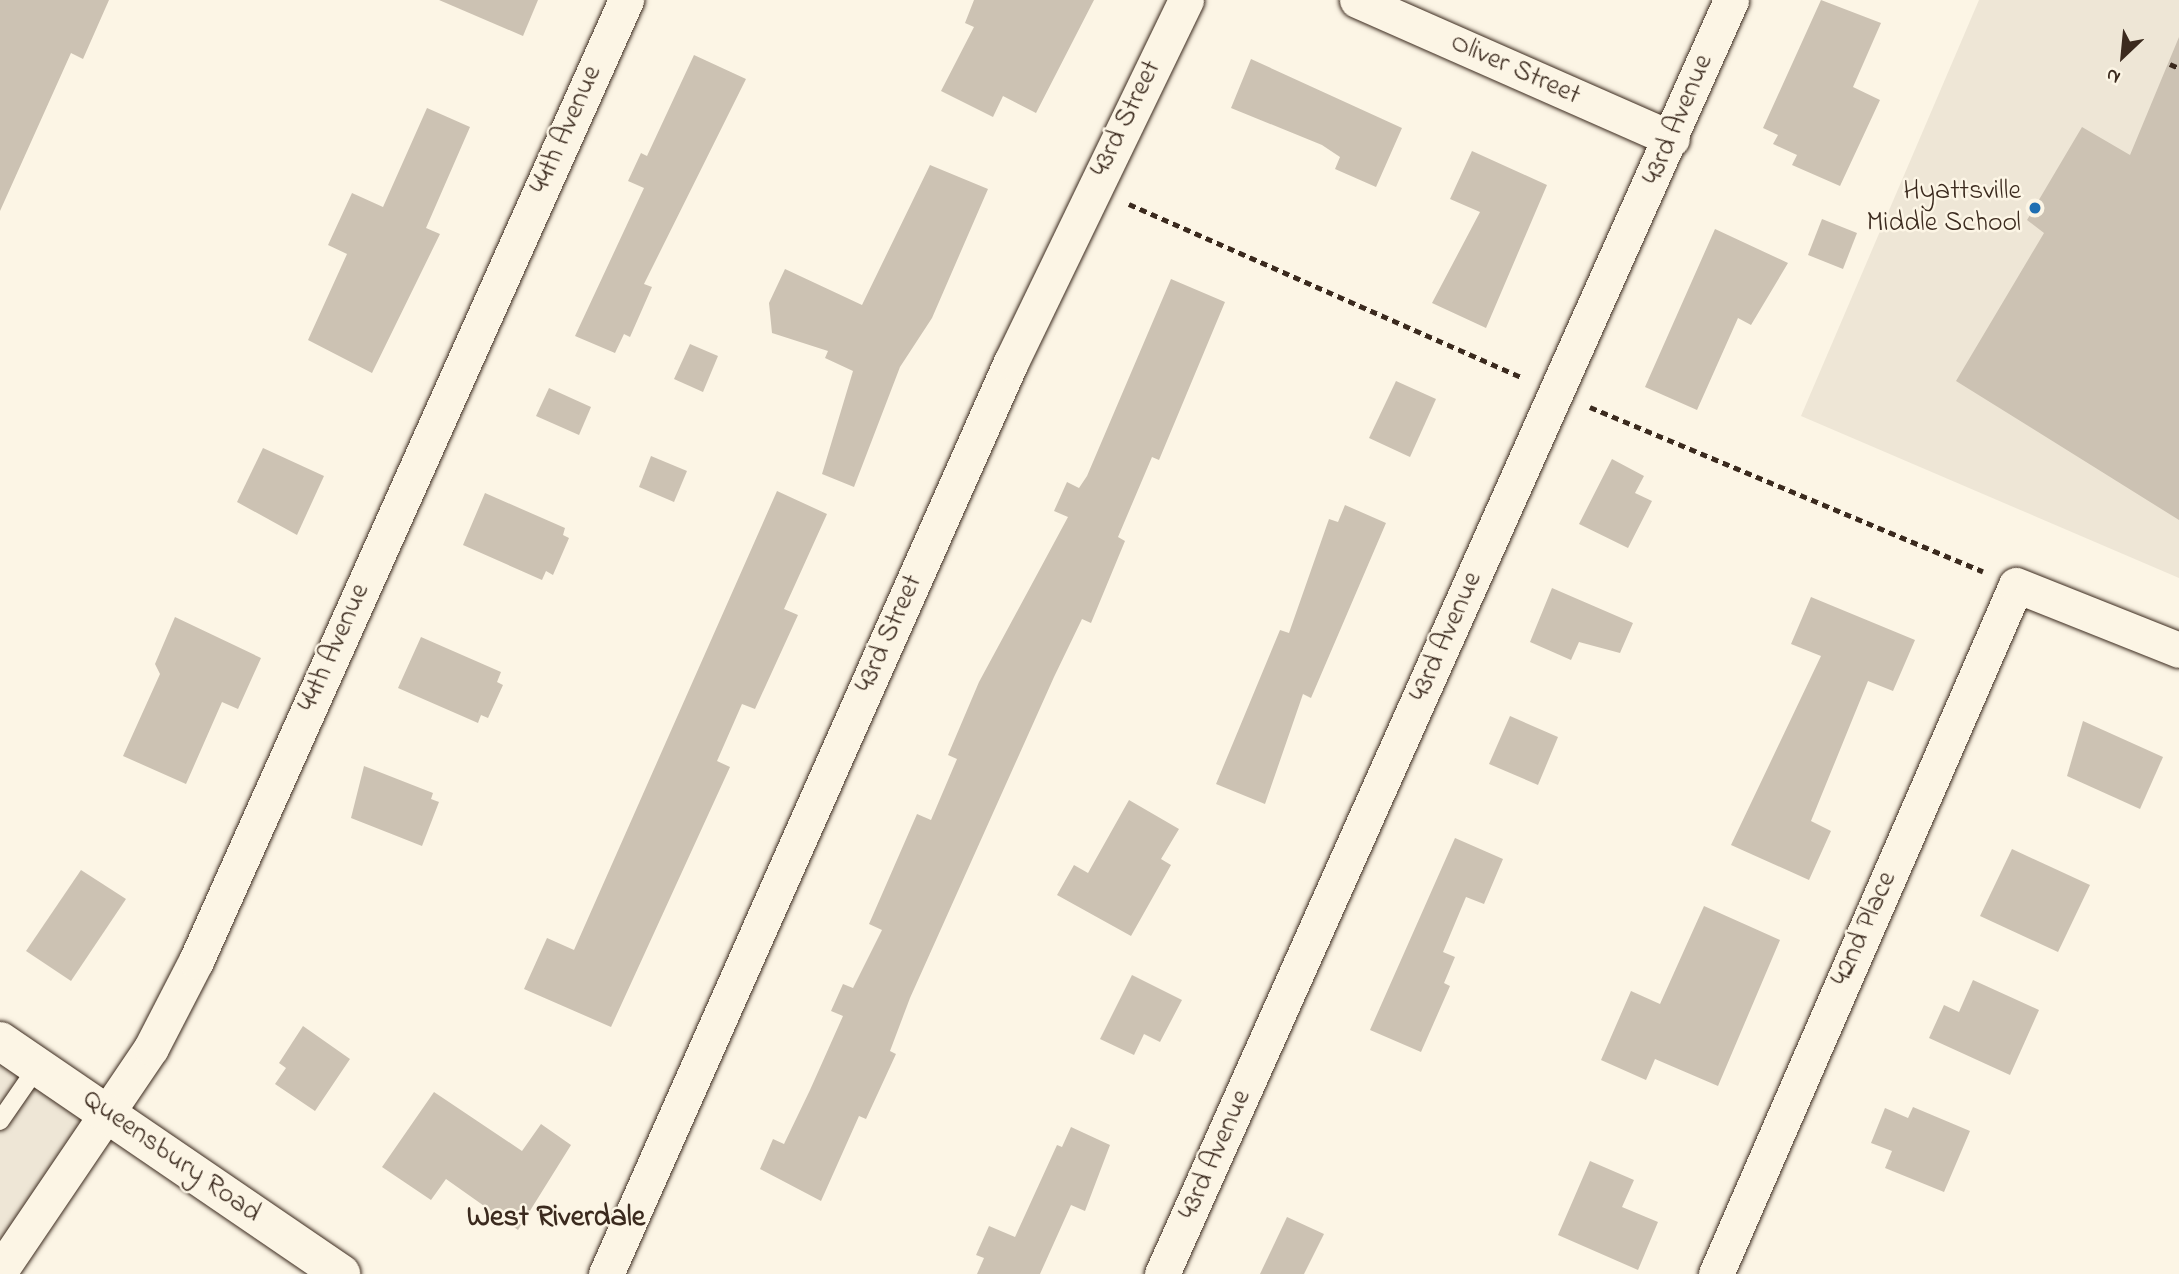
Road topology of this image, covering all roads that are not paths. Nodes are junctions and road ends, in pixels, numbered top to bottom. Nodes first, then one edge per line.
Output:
1 (626, 0) edge
2 (1186, 0) edge
3 (1357, 0) edge
4 (1731, 0) edge
5 (1672, 139) junction
6 (2179, 650) edge
7 (0, 1041) edge
8 (38, 1066) junction
9 (107, 1113) junction
10 (0, 1121) edge
11 (0, 1271) edge
12 (341, 1274) edge
13 (606, 1274) edge
14 (1163, 1274) edge
15 (1716, 1274) edge

1 - 9 street, 44th Avenue
2 - 13 street, 43rd Street
3 - 5 street, Oliver Street
4 - 5 street, 43rd Avenue
5 - 14 street, 43rd Avenue
6 - 15 street, 42nd Place
7 - 8 street, Queensbury Road
8 - 9 street, Queensbury Road
8 - 10 lane
9 - 11 street, 44th Avenue
9 - 12 street, Queensbury Road

